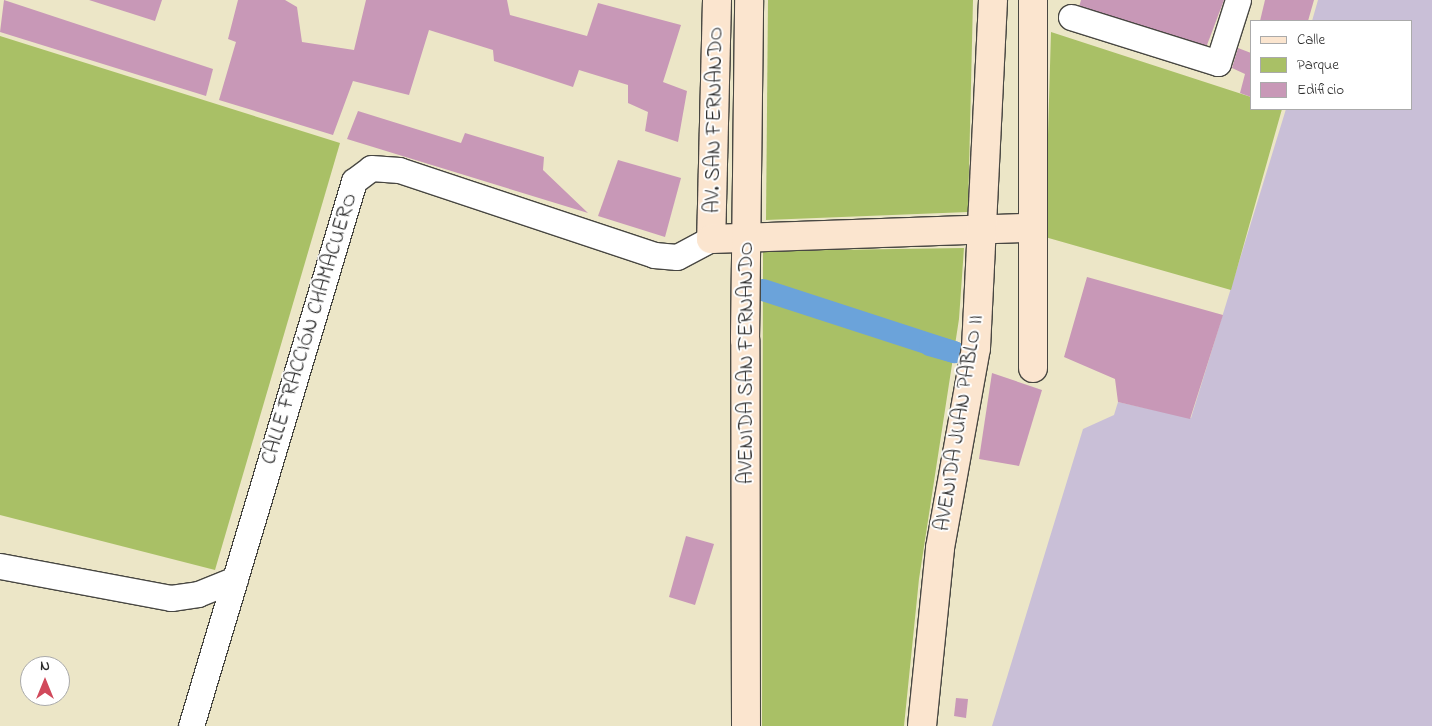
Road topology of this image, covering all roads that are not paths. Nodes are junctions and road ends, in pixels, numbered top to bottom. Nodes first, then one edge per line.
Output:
1 (717, 0) edge
2 (750, 0) edge
3 (993, 0) edge
4 (1034, 0) edge
5 (1238, 0) edge
6 (1071, 17) dead end
7 (1031, 228) junction
8 (983, 231) junction
9 (712, 239) junction
10 (747, 239) junction
11 (1033, 368) dead end
12 (0, 566) edge
13 (235, 579) junction
14 (191, 726) edge
15 (746, 726) edge
16 (922, 726) edge

1 - 9 street, AV. SAN FERNANDO
2 - 10 street, AVENIDA SAN FERNANDO
3 - 8 street, AVENIDA JUAN PABLO II
4 - 7 street
5 - 6 street
7 - 8 street
7 - 11 street
8 - 10 street
8 - 16 street, AVENIDA JUAN PABLO II
9 - 10 street
9 - 13 street, CALLE FRACCIÓN CHAMACUERO
10 - 15 street, AVENIDA SAN FERNANDO
12 - 13 street
13 - 14 street, CALLE FRACCIÓN CHAMACUERO

